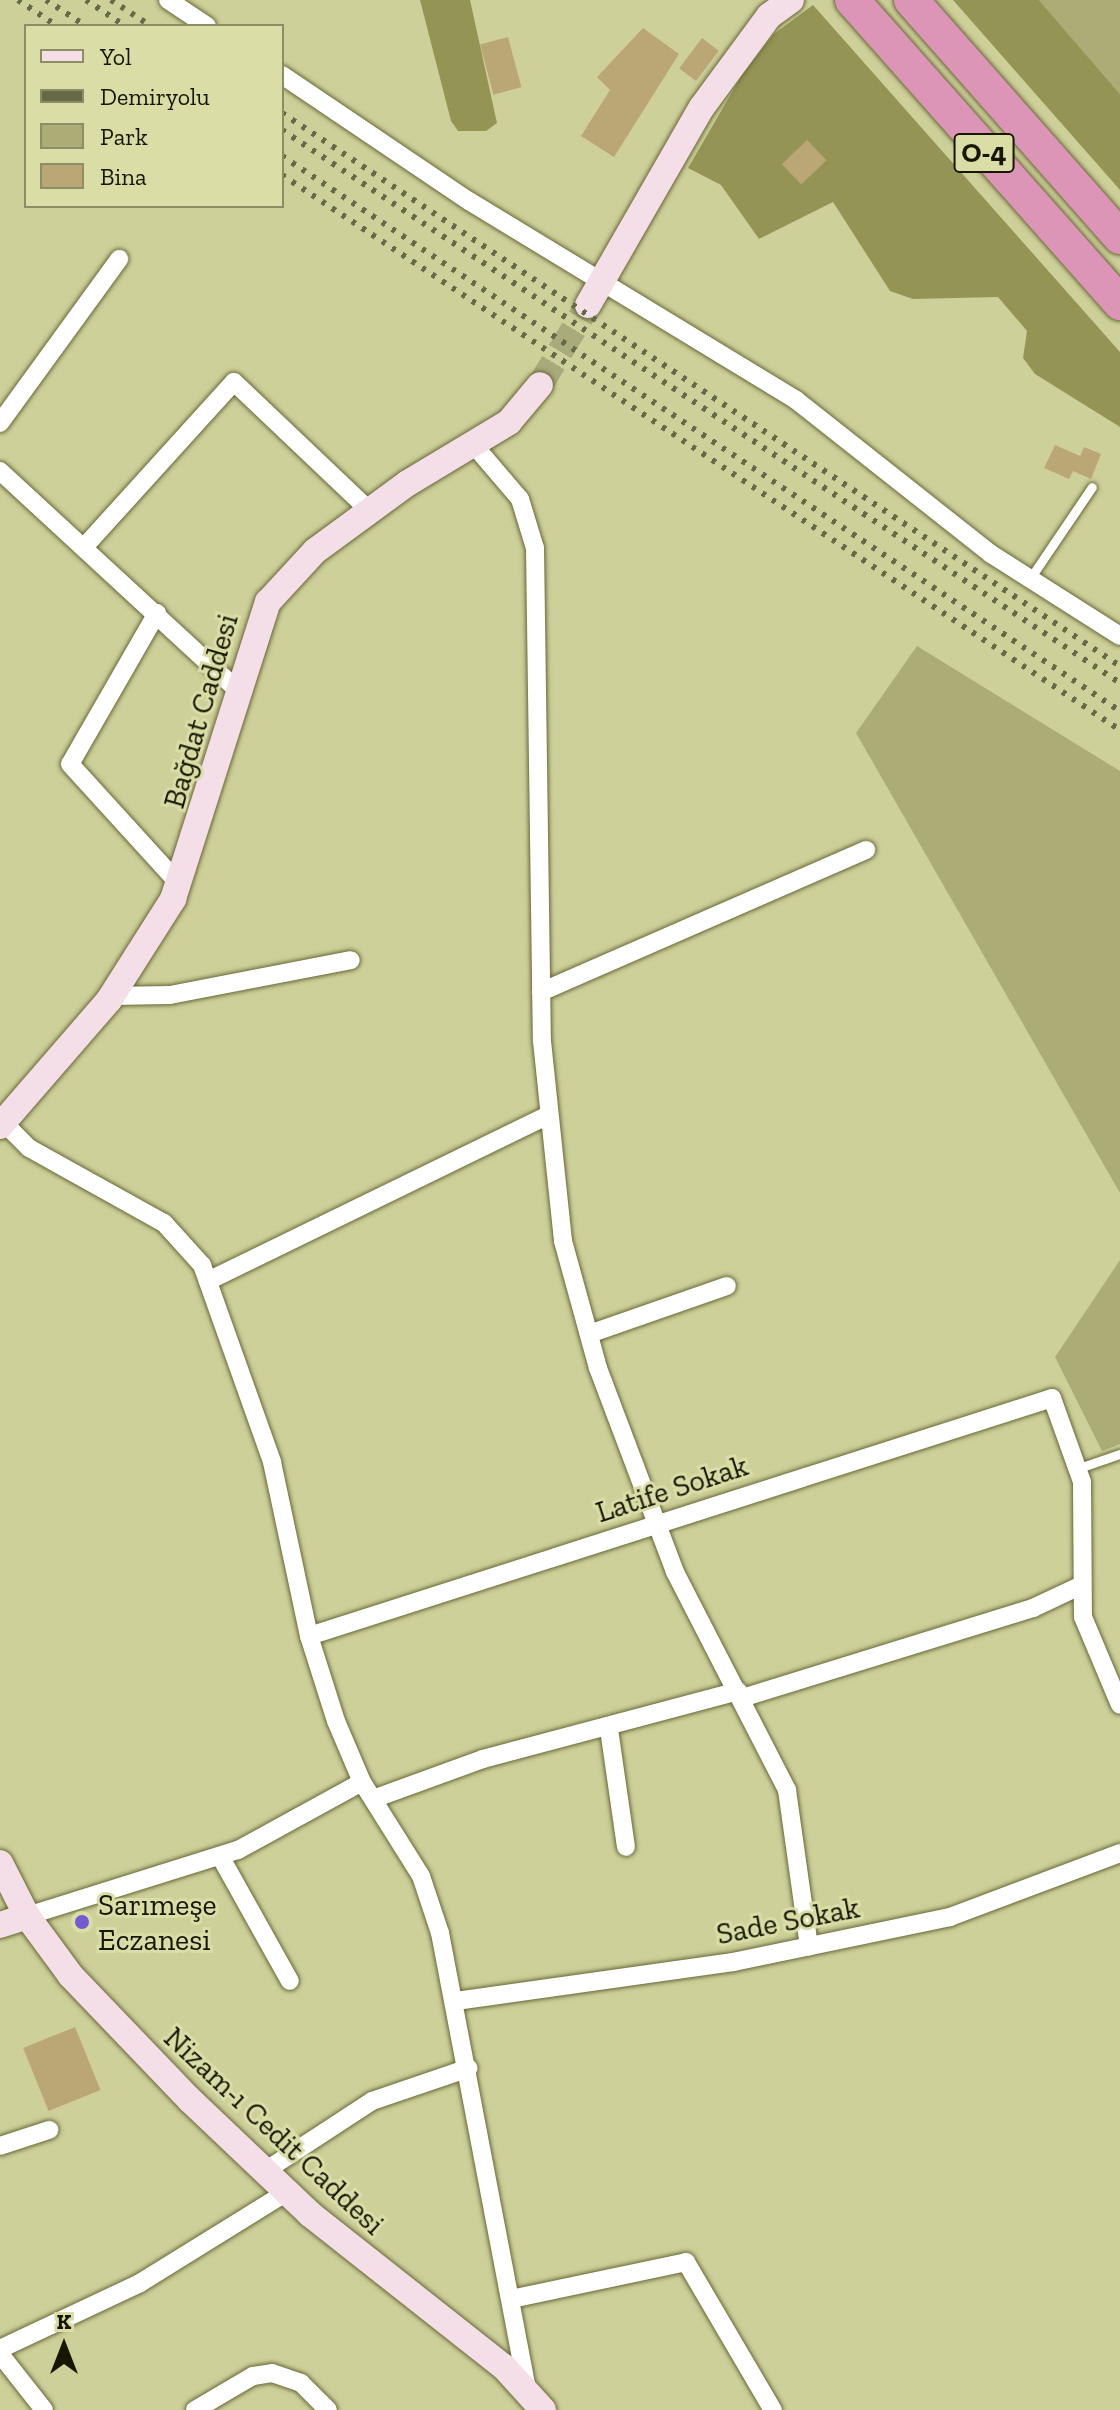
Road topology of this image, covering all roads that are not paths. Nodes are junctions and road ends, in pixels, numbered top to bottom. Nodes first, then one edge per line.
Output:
1 (168, 0) edge
2 (791, 0) edge
3 (852, 0) edge
4 (911, 0) edge
5 (204, 24) edge
6 (284, 76) edge
7 (1120, 237) edge
8 (119, 259) dead end
9 (600, 280) junction
10 (1120, 303) edge
11 (588, 305) tunnel mouth
12 (540, 385) tunnel mouth
13 (0, 423) edge
14 (473, 444) junction
15 (0, 471) edge
16 (1092, 487) dead end
17 (370, 511) junction
18 (86, 545) junction
19 (1029, 580) junction
20 (157, 613) junction
21 (1120, 636) edge
22 (238, 691) junction
23 (866, 850) dead end
24 (180, 885) junction
25 (351, 960) dead end
26 (541, 992) junction
27 (111, 996) junction
28 (547, 1116) junction
29 (2, 1125) edge
30 (208, 1281) junction
31 (727, 1286) dead end
32 (589, 1334) junction
33 (1120, 1454) edge
34 (1079, 1468) junction
35 (655, 1522) junction
36 (1080, 1586) junction
37 (309, 1636) junction
38 (740, 1695) junction
39 (1120, 1705) edge
40 (609, 1729) junction
41 (362, 1782) junction
42 (373, 1799) junction
43 (626, 1847) dead end
44 (1120, 1853) edge
45 (220, 1856) junction
46 (0, 1863) edge
47 (27, 1916) junction
48 (0, 1925) edge
49 (809, 1946) junction
50 (290, 1981) dead end
51 (456, 2001) junction
52 (469, 2068) junction
53 (49, 2130) dead end
54 (0, 2146) edge
55 (265, 2171) junction
56 (287, 2192) junction
57 (511, 2299) junction
58 (0, 2352) edge
59 (535, 2400) edge
60 (44, 2410) edge
61 (195, 2410) edge
62 (328, 2410) edge
63 (773, 2410) edge

1 - 5 street
2 - 9 street
3 - 10 highway, O-4
4 - 7 highway, O-4
6 - 9 street
8 - 13 street
9 - 11 street
9 - 19 street
12 - 14 street, Bağdat Caddesi
14 - 17 street, Bağdat Caddesi
14 - 26 street
15 - 18 street
16 - 19 lane
17 - 18 street
17 - 22 street, Bağdat Caddesi
18 - 20 street
19 - 21 street
20 - 22 street
20 - 24 street
22 - 24 street, Bağdat Caddesi
23 - 26 street
24 - 27 street, Bağdat Caddesi
25 - 27 street
26 - 28 street
27 - 29 street, Bağdat Caddesi
28 - 30 street
28 - 32 street
29 - 30 street
30 - 37 street
31 - 32 street
32 - 35 street
33 - 34 lane
34 - 35 street, Latife Sokak
34 - 36 street
35 - 37 street, Latife Sokak
35 - 38 street
36 - 38 street
36 - 39 street
37 - 41 street
38 - 40 street
38 - 49 street
40 - 42 street
40 - 43 street
41 - 42 street
41 - 45 street
42 - 51 street
44 - 49 street, Sade Sokak
45 - 47 street
45 - 50 street
46 - 47 street, Nizam-ı Cedit Caddesi
47 - 48 street
47 - 55 street, Nizam-ı Cedit Caddesi
49 - 51 street, Sade Sokak
51 - 52 street
52 - 55 street
52 - 57 street
53 - 54 street
55 - 56 street, Nizam-ı Cedit Caddesi
56 - 58 street
56 - 59 street, Nizam-ı Cedit Caddesi
57 - 59 street
57 - 63 street
58 - 60 street
61 - 62 street

